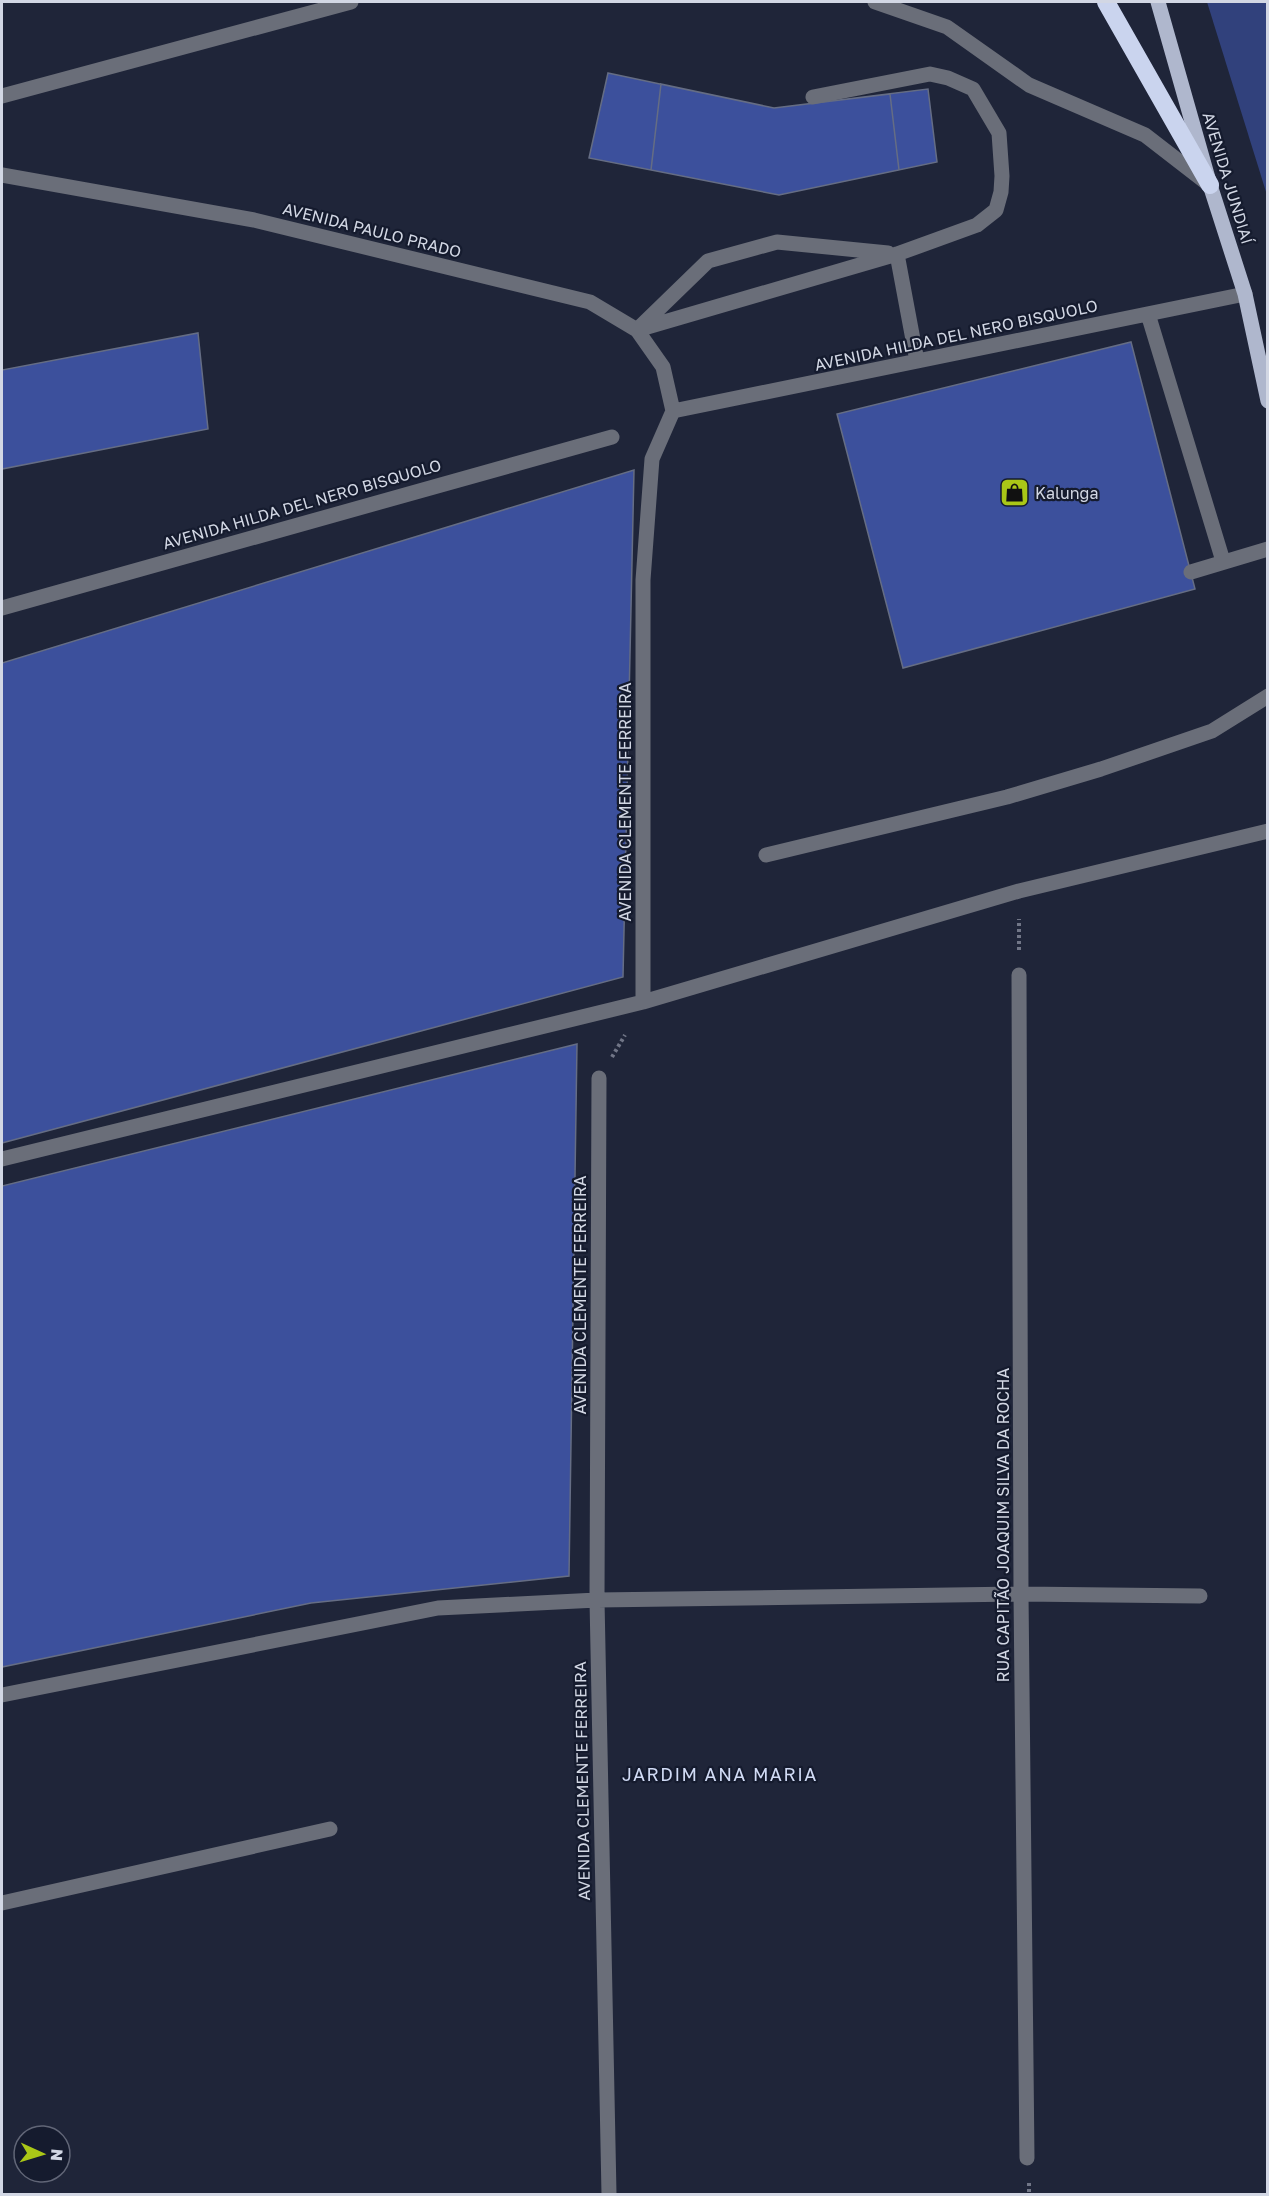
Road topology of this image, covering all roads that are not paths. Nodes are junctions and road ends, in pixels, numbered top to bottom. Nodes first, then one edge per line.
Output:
1 (351, 2) edge
2 (875, 2) edge
3 (1106, 2) edge
4 (1158, 2) edge
5 (2, 96) edge
6 (813, 97) dead end
7 (2, 175) edge
8 (1209, 185) junction
9 (897, 254) junction
10 (1245, 294) junction
11 (1148, 314) junction
12 (637, 330) junction
13 (917, 361) junction
14 (1268, 401) edge
15 (673, 411) junction
16 (612, 437) dead end
17 (1268, 549) edge
18 (1223, 561) junction
19 (1191, 572) dead end
20 (2, 608) edge
21 (1268, 696) edge
22 (1268, 831) edge
23 (765, 855) dead end
24 (1019, 975) road end
25 (644, 1002) junction
26 (599, 1078) road end
27 (2, 1159) edge
28 (1021, 1594) junction
29 (1200, 1596) dead end
30 (597, 1600) junction
31 (2, 1695) edge
32 (330, 1829) dead end
33 (2, 1903) edge
34 (1027, 2158) dead end
35 (609, 2194) edge

1 - 5 street
2 - 8 street
3 - 8 highway
4 - 8 main road, AVENIDA JUNDIAÍ
6 - 9 street
7 - 12 street, AVENIDA PAULO PRADO
8 - 10 main road, AVENIDA JUNDIAÍ
9 - 12 street
9 - 12 street
9 - 13 street
10 - 11 street, AVENIDA HILDA DEL NERO BISQUOLO
10 - 14 main road, AVENIDA JUNDIAÍ
11 - 13 street, AVENIDA HILDA DEL NERO BISQUOLO
11 - 18 street
12 - 15 street, AVENIDA PAULO PRADO
13 - 15 street, AVENIDA HILDA DEL NERO BISQUOLO
15 - 25 street, AVENIDA CLEMENTE FERREIRA
16 - 20 street, AVENIDA HILDA DEL NERO BISQUOLO
17 - 18 street
18 - 19 street
21 - 23 street
22 - 25 street
24 - 28 street, RUA CAPITÃO JOAQUIM SILVA DA ROCHA
25 - 27 street
26 - 30 street, AVENIDA CLEMENTE FERREIRA
28 - 29 street
28 - 30 street
28 - 34 street, RUA CAPITÃO JOAQUIM SILVA DA ROCHA
30 - 31 street
30 - 35 street, AVENIDA CLEMENTE FERREIRA
32 - 33 street

